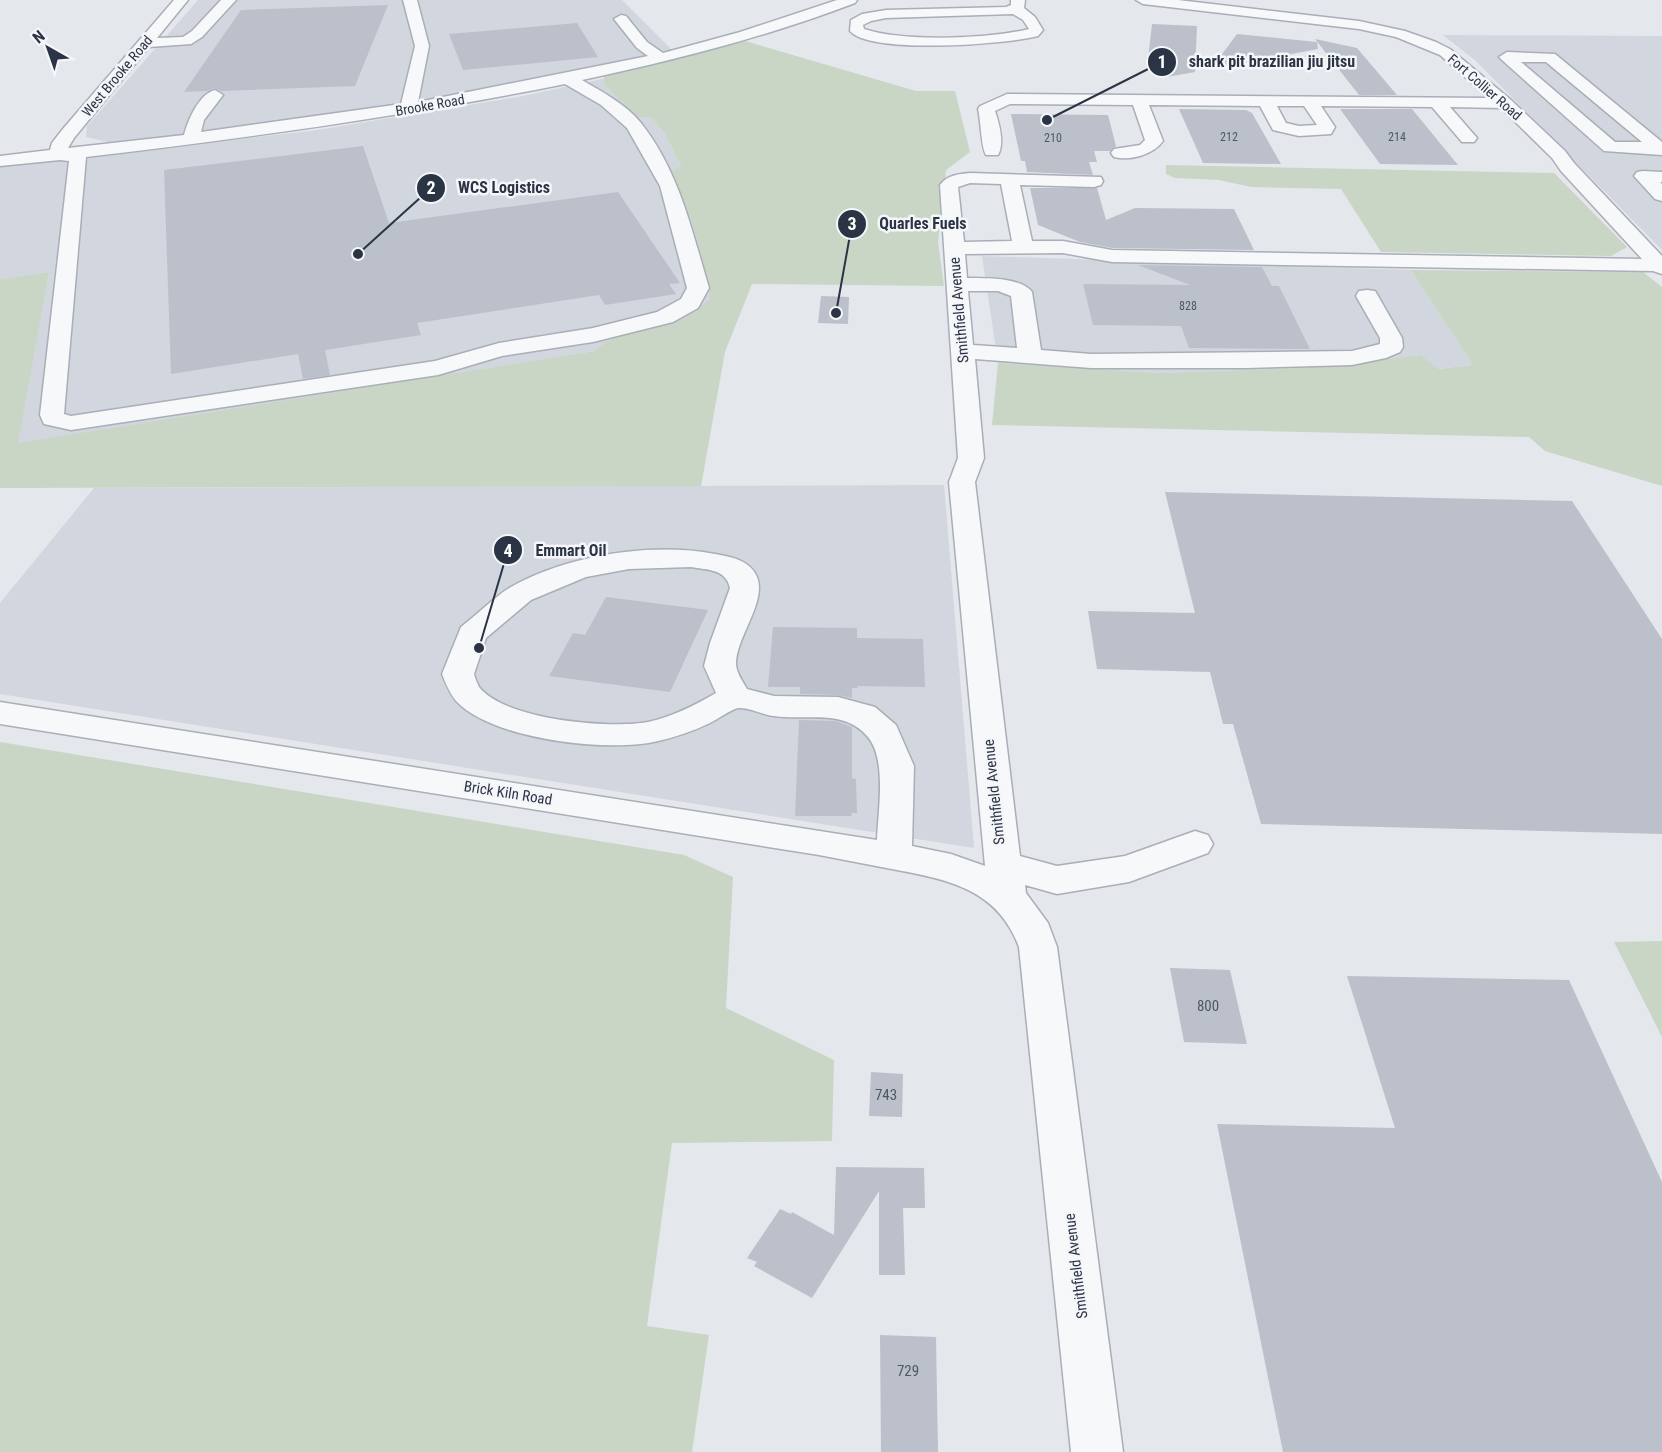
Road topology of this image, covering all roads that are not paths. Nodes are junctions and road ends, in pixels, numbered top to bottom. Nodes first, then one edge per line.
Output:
1 (181, 0) edge
2 (229, 0) edge
3 (410, 0) edge
4 (850, 0) edge
5 (1143, 0) edge
6 (798, 3) dead end
7 (1016, 4) edge
8 (1242, 5) edge
9 (826, 9) junction
10 (621, 18) dead end
11 (144, 43) junction
12 (660, 58) junction
13 (568, 79) junction
14 (215, 94) dead end
15 (1139, 100) junction
16 (1266, 101) junction
17 (1309, 102) junction
18 (1437, 103) junction
19 (1505, 103) junction
20 (408, 109) junction
21 (1468, 138) dead end
22 (191, 140) junction
23 (992, 151) dead end
24 (1120, 153) dead end
25 (1661, 153) edge
26 (1563, 160) junction
27 (0, 161) edge
28 (57, 165) junction
29 (1662, 177) edge
30 (1009, 178) junction
31 (1094, 181) dead end
32 (1662, 195) edge
33 (1023, 247) junction
34 (954, 248) junction
35 (1660, 266) edge
36 (957, 284) junction
37 (1367, 296) dead end
38 (963, 351) junction
39 (1030, 356) junction
40 (734, 697) junction
41 (0, 713) edge
42 (1195, 844) dead end
43 (894, 856) junction
44 (1006, 881) junction
45 (1097, 1452) edge

1 - 11 street, West Brooke Road
2 - 11 street
3 - 20 street
4 - 9 street, Brooke Road
5 - 8 street, Fort Collier Road
6 - 9 street
7 - 7 street
8 - 19 street, Fort Collier Road
9 - 12 street, Brooke Road
10 - 12 street
11 - 28 street, West Brooke Road
12 - 13 street, Brooke Road
13 - 20 street, Brooke Road
13 - 28 street
14 - 22 street
15 - 16 street
15 - 23 street
15 - 24 street
16 - 17 street
16 - 17 street
17 - 18 street
18 - 19 street
18 - 21 street
19 - 26 street, Fort Collier Road
20 - 22 street, Brooke Road
22 - 28 street, Brooke Road
25 - 25 street
25 - 26 street
26 - 35 street, Fort Collier Road
27 - 28 street, Brooke Road
29 - 32 street
30 - 31 street
30 - 33 street
30 - 34 street, Smithfield Avenue
33 - 34 street
33 - 35 street
34 - 36 street, Smithfield Avenue
36 - 38 street, Smithfield Avenue
36 - 39 street
37 - 39 street
38 - 39 street
38 - 44 street, Smithfield Avenue
40 - 40 street
40 - 43 street
41 - 43 street, Brick Kiln Road
42 - 44 street
43 - 44 street, Brick Kiln Road
44 - 45 street, Smithfield Avenue

